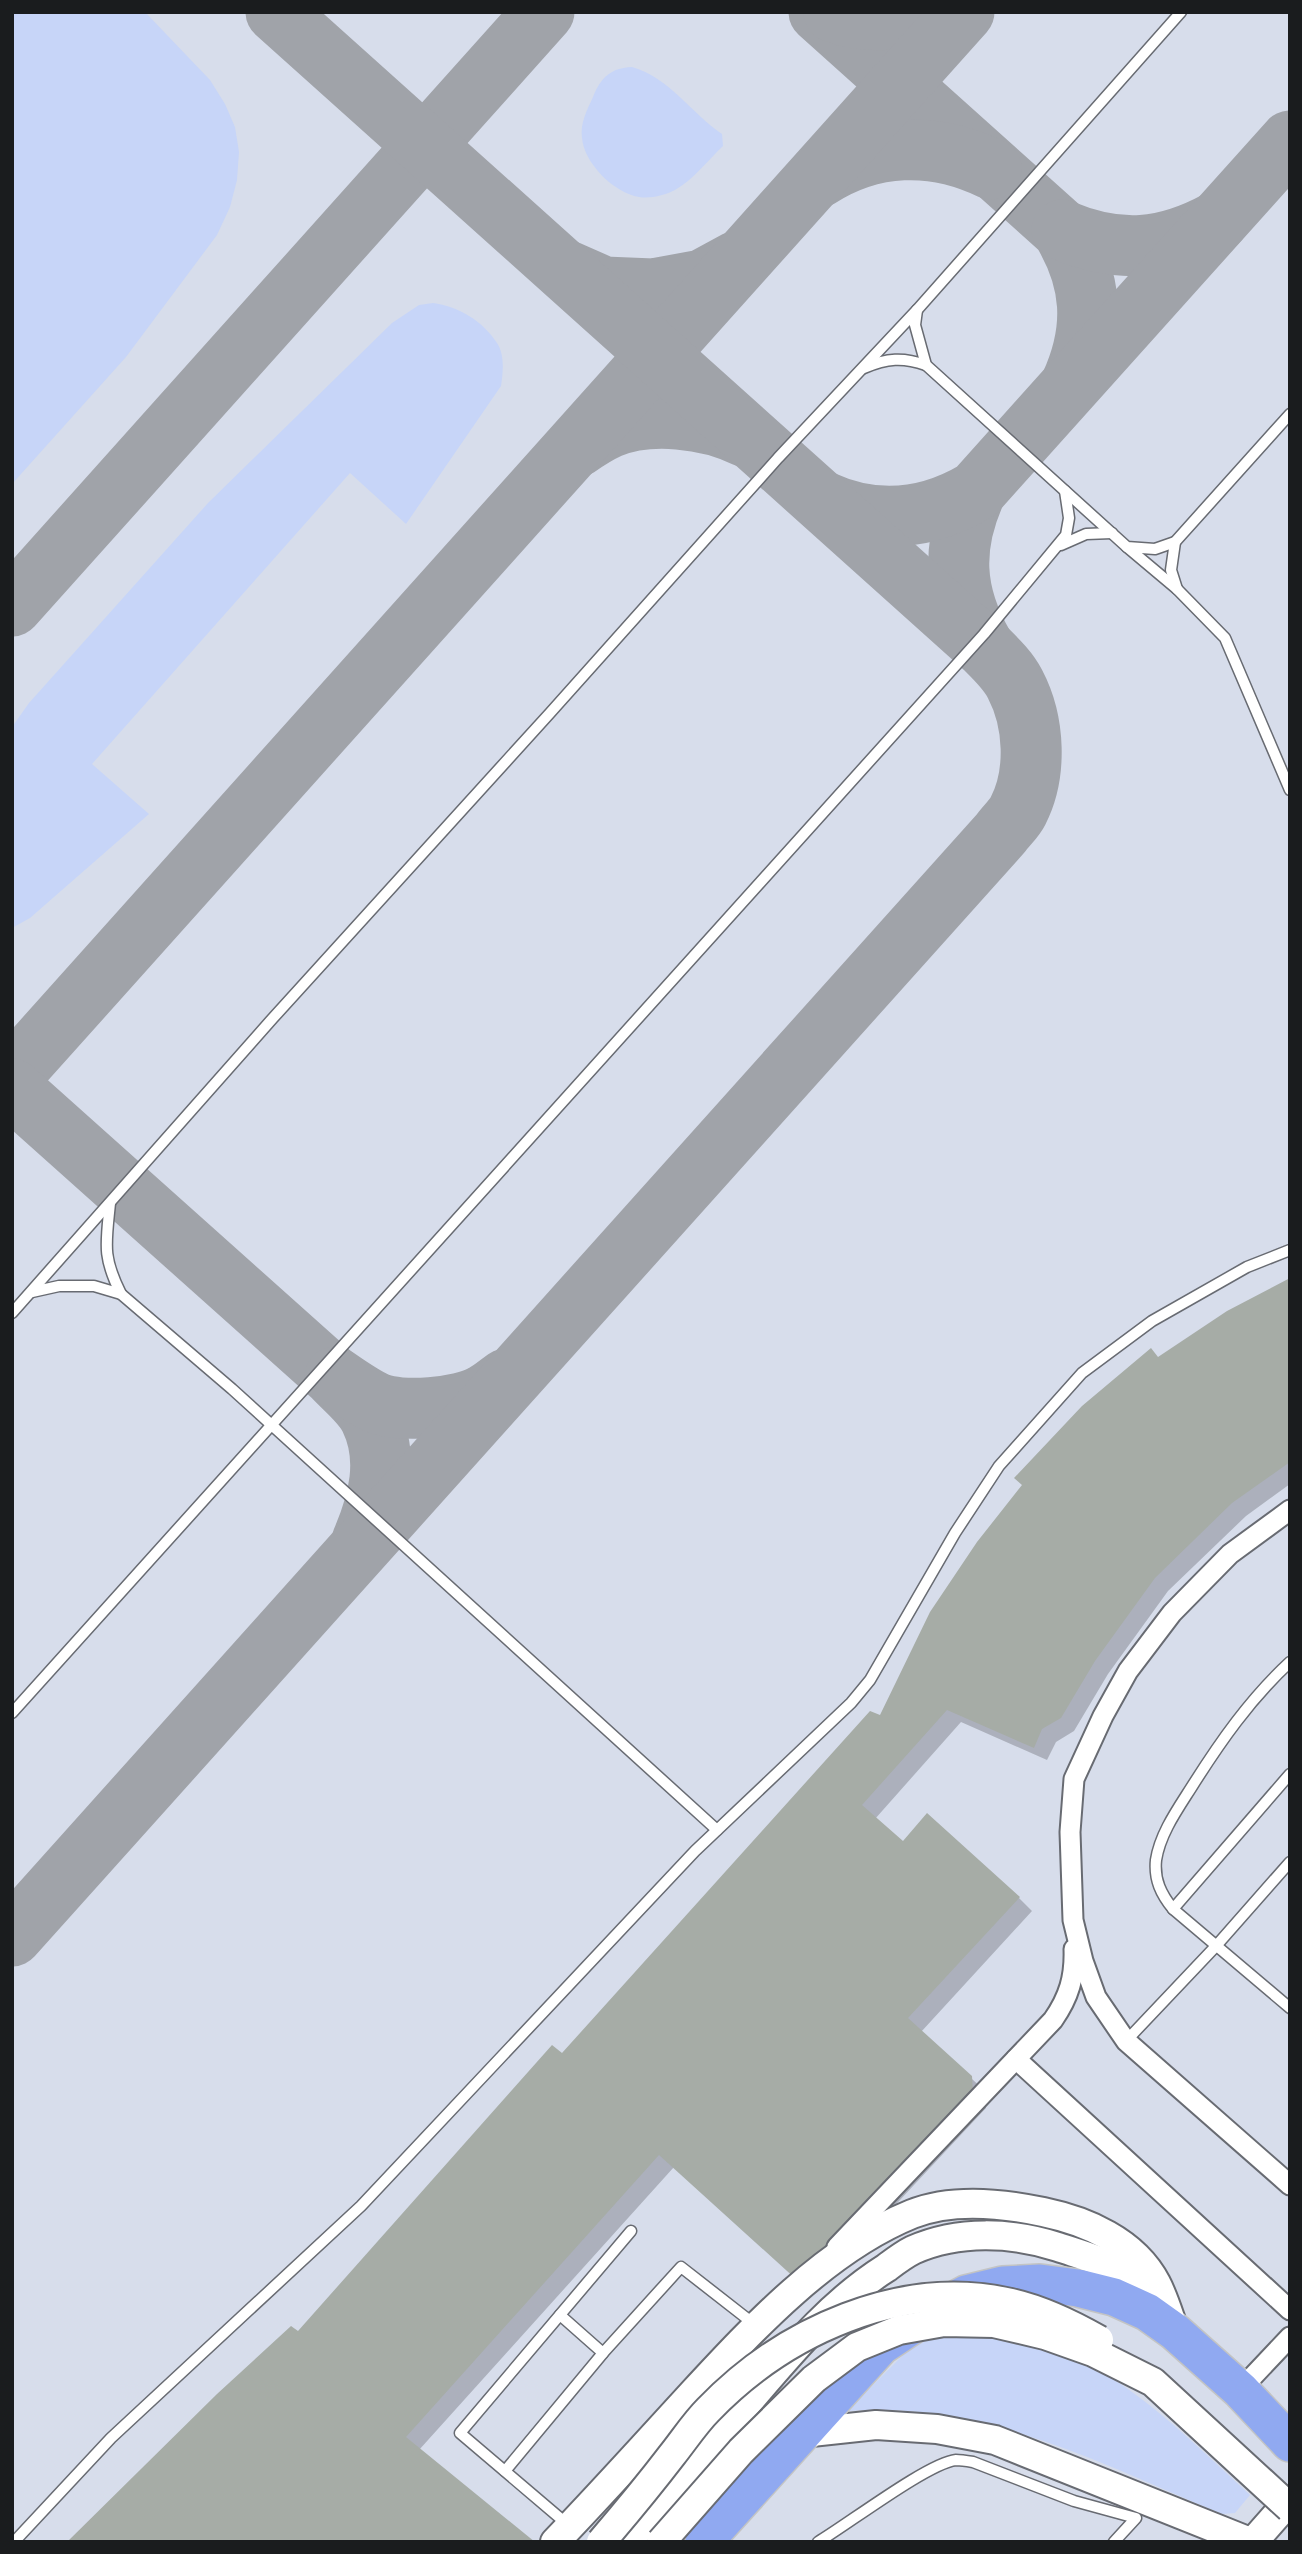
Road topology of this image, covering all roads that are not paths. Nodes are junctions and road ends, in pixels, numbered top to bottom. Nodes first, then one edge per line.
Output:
1 (1181, 12) edge
2 (917, 310) junction
3 (926, 365) junction
4 (860, 370) junction
5 (1290, 414) edge
6 (1065, 491) junction
7 (1112, 533) junction
8 (1175, 542) junction
9 (1058, 547) junction
10 (1127, 547) junction
11 (1177, 589) junction
12 (1290, 790) edge
13 (110, 1203) junction
14 (1290, 1250) edge
15 (31, 1292) junction
16 (121, 1294) junction
17 (12, 1313) edge
18 (272, 1425) junction
19 (1290, 1510) edge
20 (1290, 1662) edge
21 (12, 1713) edge
22 (1290, 1774) edge
23 (717, 1830) junction
24 (1290, 1862) edge
25 (1173, 1909) junction
26 (1073, 1920) junction
27 (1216, 1946) junction
28 (1290, 2008) edge
29 (1126, 2041) junction
30 (1016, 2059) junction
31 (1290, 2185) edge
32 (631, 2231) dead end
33 (793, 2292) junction
34 (1290, 2310) edge
35 (560, 2315) junction
36 (755, 2325) junction
37 (1175, 2332) junction
38 (1290, 2337) edge
39 (603, 2353) junction
40 (1153, 2382) junction
41 (1240, 2390) junction
42 (802, 2433) junction
43 (1290, 2443) edge
44 (505, 2471) junction
45 (1290, 2500) edge
46 (1290, 2508) edge
47 (563, 2534) edge
48 (14, 2542) edge
49 (601, 2542) edge
50 (628, 2542) edge
51 (661, 2542) edge
52 (704, 2542) edge
53 (818, 2542) edge
54 (1114, 2542) edge
55 (1252, 2542) edge

1 - 2 lane
2 - 3 lane
2 - 4 lane
3 - 4 lane
3 - 6 lane
4 - 13 lane
5 - 8 lane
6 - 7 lane
6 - 9 lane
7 - 9 lane
7 - 10 lane
8 - 10 lane
8 - 11 lane
9 - 18 lane
10 - 11 lane
11 - 12 lane
13 - 15 lane
13 - 16 lane
14 - 23 lane
15 - 16 lane
15 - 17 lane
16 - 18 lane
18 - 21 lane
18 - 23 lane
19 - 26 street
20 - 25 lane
22 - 25 lane
23 - 48 lane
24 - 27 lane
25 - 27 lane
26 - 29 street
26 - 30 street
27 - 28 lane
27 - 29 lane
29 - 31 street
30 - 33 street
30 - 34 street
32 - 35 lane
33 - 36 street
33 - 37 street
35 - 39 lane
35 - 44 lane
36 - 39 lane
36 - 47 street
37 - 41 highway
37 - 42 highway
37 - 50 street
38 - 41 street
39 - 44 lane
40 - 46 street, bridge
40 - 49 street, bridge
40 - 51 street, bridge
41 - 43 highway
42 - 52 highway
42 - 55 street
44 - 47 lane
45 - 55 street
53 - 54 lane

